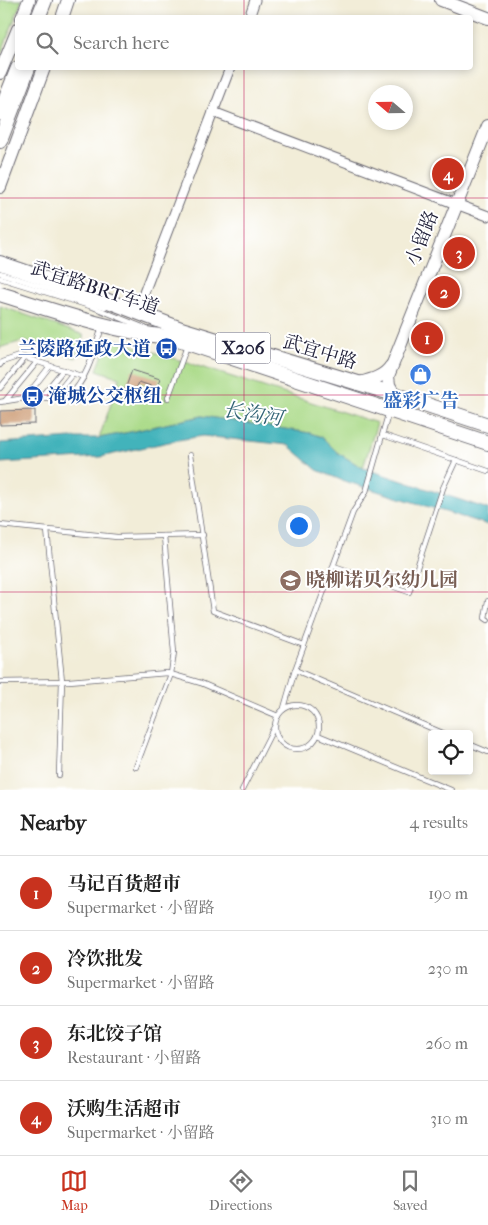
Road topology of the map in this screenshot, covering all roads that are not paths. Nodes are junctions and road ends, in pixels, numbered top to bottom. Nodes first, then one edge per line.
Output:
1 (29, 0) edge
2 (44, 0) edge
3 (54, 0) edge
4 (68, 0) edge
5 (256, 0) edge
6 (441, 0) edge
7 (23, 15) edge
8 (39, 15) edge
9 (49, 15) edge
10 (63, 15) edge
11 (250, 15) edge
12 (488, 18) edge
13 (15, 36) edge
14 (17, 70) edge
15 (27, 70) edge
16 (43, 70) edge
17 (229, 70) edge
18 (0, 73) edge
19 (213, 112) junction
20 (0, 113) edge
21 (488, 126) edge
22 (0, 141) edge
23 (0, 187) edge
24 (456, 205) junction
25 (488, 216) edge
26 (0, 263) edge
27 (0, 273) edge
28 (0, 278) edge
29 (0, 294) edge
30 (136, 311) junction
31 (103, 325) junction
32 (181, 329) junction
33 (168, 337) junction
34 (188, 343) junction
35 (25, 358) junction
36 (37, 362) junction
37 (392, 364) junction
38 (0, 365) edge
39 (50, 366) junction
40 (63, 370) junction
41 (73, 374) junction
42 (84, 377) junction
43 (359, 383) junction
44 (0, 388) edge
45 (394, 394) junction
46 (25, 398) junction
47 (40, 398) junction
48 (53, 398) junction
49 (168, 398) dead end
50 (2, 402) edge
51 (390, 410) junction
52 (488, 425) edge
53 (382, 435) junction
54 (488, 443) edge
55 (190, 455) dead end
56 (456, 460) junction
57 (488, 471) edge
58 (0, 525) edge
59 (47, 530) junction
60 (203, 535) junction
61 (164, 536) junction
62 (334, 566) junction
63 (488, 600) edge
64 (488, 620) edge
65 (304, 645) junction
66 (295, 670) junction
67 (171, 674) junction
68 (62, 681) junction
69 (0, 682) edge
70 (284, 708) junction
71 (278, 716) junction
72 (275, 726) junction
73 (436, 730) edge
74 (318, 735) junction
75 (473, 746) edge
76 (488, 752) edge
77 (136, 767) dead end
78 (59, 775) dead end
79 (242, 790) edge
80 (451, 790) edge

1 - 7 street
2 - 8 main road
3 - 9 main road
4 - 10 street
5 - 11 street
6 - 12 street
13 - 18 street
14 - 20 main road
15 - 22 main road
16 - 23 street
17 - 19 street
19 - 24 street
19 - 30 street
21 - 24 street, 小留路
24 - 25 street
24 - 37 street, 小留路
26 - 30 main road, 武宜中路 / X206
27 - 32 lane, 武宜路BRT车道
28 - 33 lane, 武宜路BRT车道
29 - 31 main road, 武宜中路 / X206
30 - 32 main road, 武宜中路 / X206
31 - 33 main road, 武宜中路 / X206
31 - 42 lane
32 - 43 main road, 武宜中路 / X206
33 - 34 main road, 武宜中路 / X206
34 - 49 lane
34 - 51 main road, 武宜中路 / X206
35 - 36 lane
35 - 38 lane
35 - 44 lane
36 - 39 lane
36 - 50 lane
37 - 43 street, 小留路
37 - 45 street, 小留路
39 - 40 lane
39 - 46 lane
40 - 41 lane
40 - 47 lane
41 - 42 lane
41 - 48 lane
42 - 48 lane
43 - 45 main road, 武宜中路 / X206
45 - 52 main road, 武宜中路 / X206
46 - 47 lane
46 - 50 lane
47 - 48 lane
51 - 53 lane
51 - 54 main road, 武宜中路 / X206
53 - 56 lane
53 - 62 lane
55 - 60 lane
56 - 57 lane
56 - 62 lane
58 - 59 lane
59 - 61 lane
59 - 68 lane
60 - 61 lane
60 - 65 lane
61 - 67 lane
62 - 65 lane
63 - 64 lane
65 - 66 lane
66 - 70 lane
66 - 73 lane
67 - 68 lane
67 - 71 lane
67 - 77 lane
68 - 69 lane
68 - 78 lane
70 - 71 lane
70 - 74 lane
71 - 72 lane
72 - 74 lane
72 - 79 lane
74 - 80 lane
75 - 76 lane

